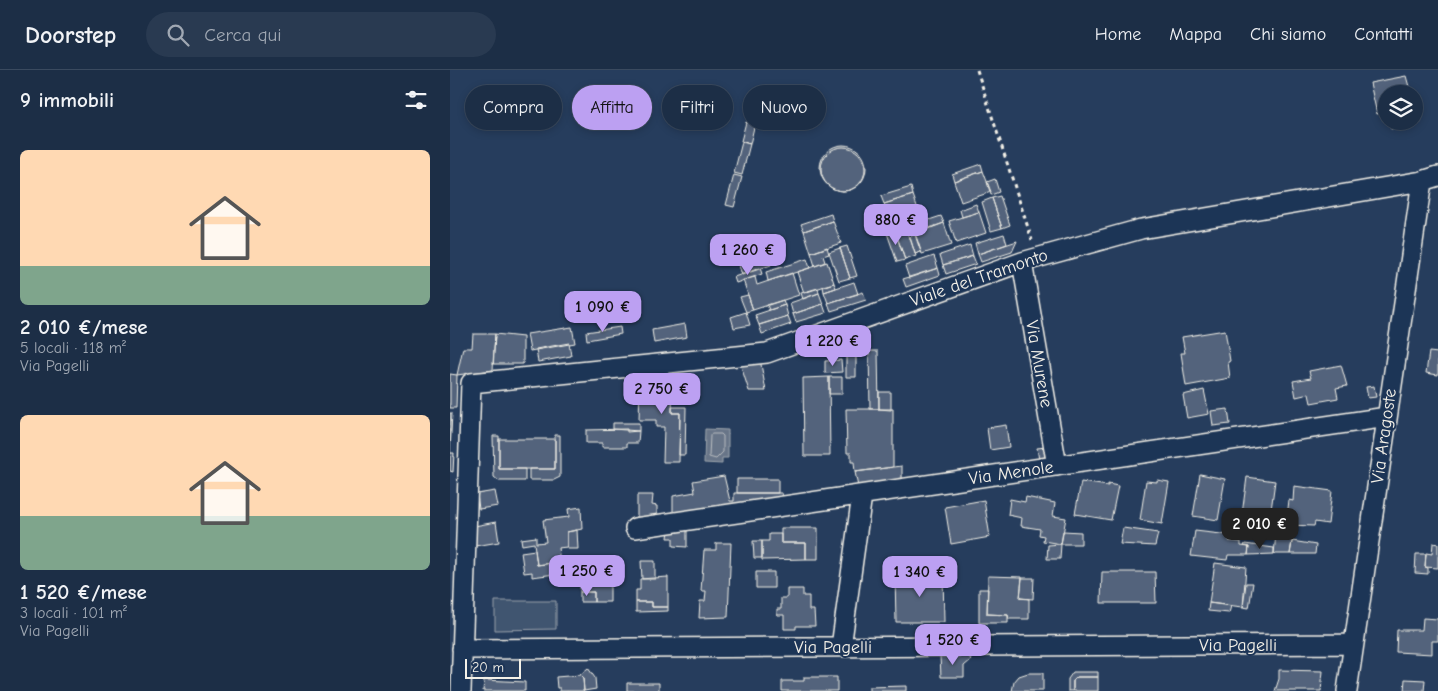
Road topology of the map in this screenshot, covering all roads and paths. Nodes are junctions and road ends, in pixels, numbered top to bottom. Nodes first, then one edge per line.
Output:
1 (977, 70) edge
2 (1430, 178) edge
3 (1029, 260) junction
4 (1387, 417) junction
5 (1057, 466) junction
6 (862, 495) junction
7 (635, 528) dead end
8 (1353, 644) junction
9 (841, 647) junction
10 (462, 649) junction
11 (461, 691) edge
12 (1347, 691) edge

1 - 3 path
2 - 3 street, Viale del Tramonto
2 - 4 street, Via Aragoste
3 - 5 street, Via Murene
3 - 10 street, Viale del Tramonto
4 - 5 street, Via Menole
4 - 8 street, Via Aragoste
5 - 6 street, Via Menole
6 - 7 street, Via Menole
6 - 9 street
8 - 9 street, Via Pagelli
8 - 12 street, Via Aragoste
9 - 10 street, Via Pagelli
10 - 11 street, Viale del Tramonto

